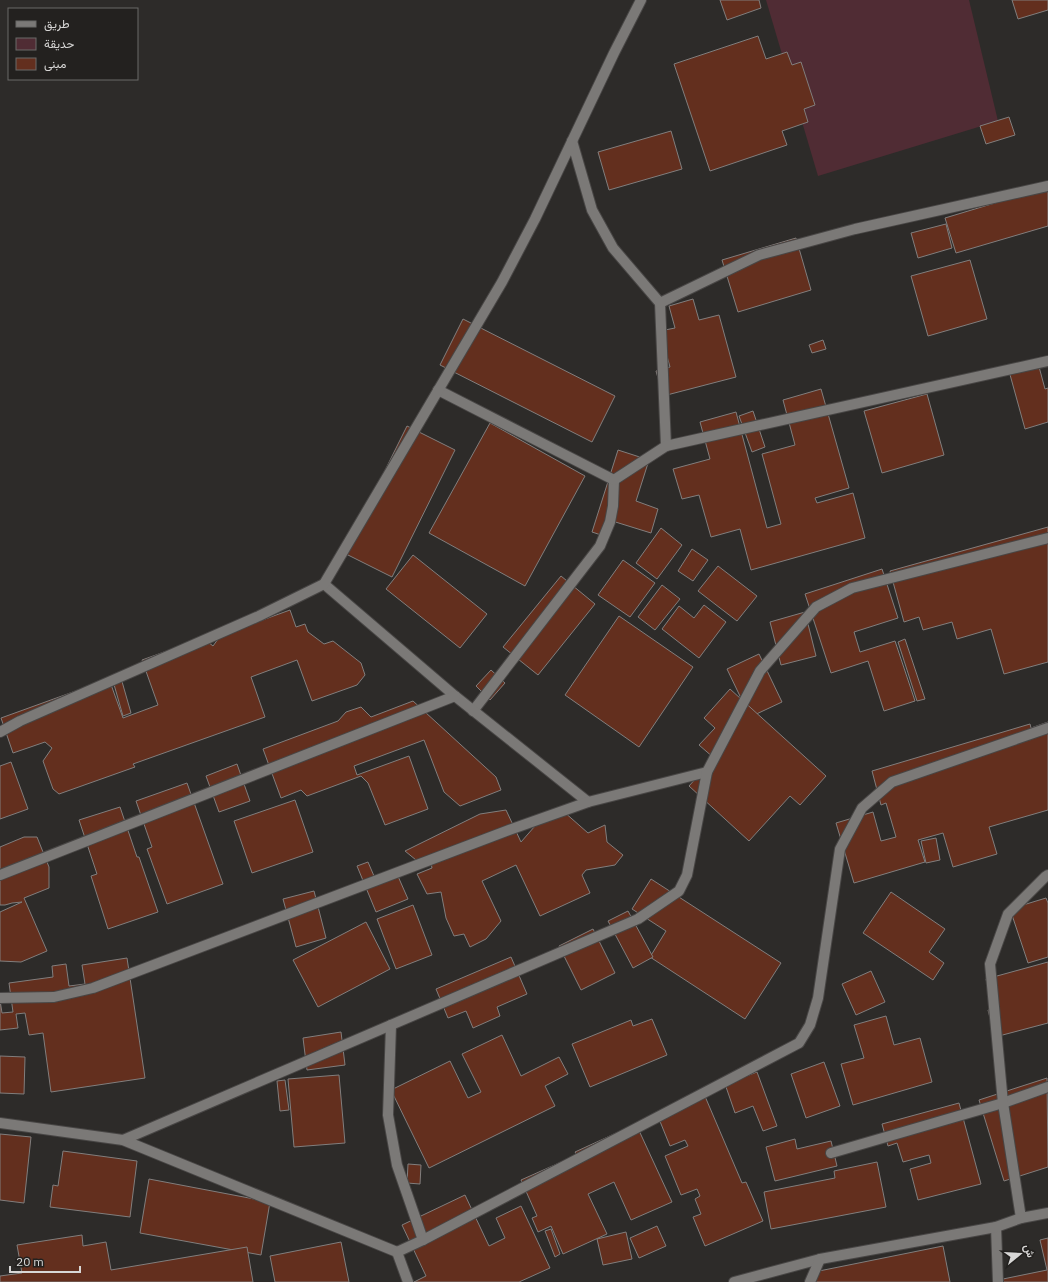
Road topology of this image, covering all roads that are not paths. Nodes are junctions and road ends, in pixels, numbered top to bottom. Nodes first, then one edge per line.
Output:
1 (641, 0) edge
2 (572, 141) junction
3 (1048, 186) edge
4 (660, 304) junction
5 (1048, 361) edge
6 (438, 390) junction
7 (666, 446) junction
8 (614, 480) junction
9 (1048, 538) edge
10 (324, 584) junction
11 (455, 696) junction
12 (473, 711) junction
13 (1048, 728) edge
14 (0, 732) edge
15 (707, 772) junction
16 (588, 802) junction
17 (0, 875) edge
18 (1048, 876) edge
19 (0, 998) edge
20 (391, 1025) junction
21 (1048, 1087) edge
22 (1003, 1103) junction
23 (0, 1123) edge
24 (123, 1140) junction
25 (831, 1153) dead end
26 (1048, 1213) edge
27 (1021, 1218) junction
28 (996, 1227) junction
29 (423, 1240) junction
30 (397, 1252) junction
31 (820, 1259) junction
32 (408, 1282) edge
33 (734, 1282) edge
34 (810, 1282) edge
35 (998, 1282) edge

1 - 2 street
2 - 4 street
2 - 6 street
3 - 4 street
4 - 7 street
5 - 7 street
6 - 8 street
6 - 10 street
7 - 8 street
8 - 12 street
9 - 15 street
10 - 11 street
10 - 14 street
11 - 12 street
11 - 17 street
12 - 16 street
13 - 29 street
15 - 16 street
15 - 20 street
16 - 19 street
18 - 22 street
20 - 24 street
20 - 29 street
21 - 22 street
22 - 25 street
22 - 27 street
23 - 24 street
24 - 30 street
26 - 27 street
27 - 28 street
28 - 31 street
28 - 35 street
29 - 30 street
30 - 32 street
31 - 33 street
31 - 34 street

